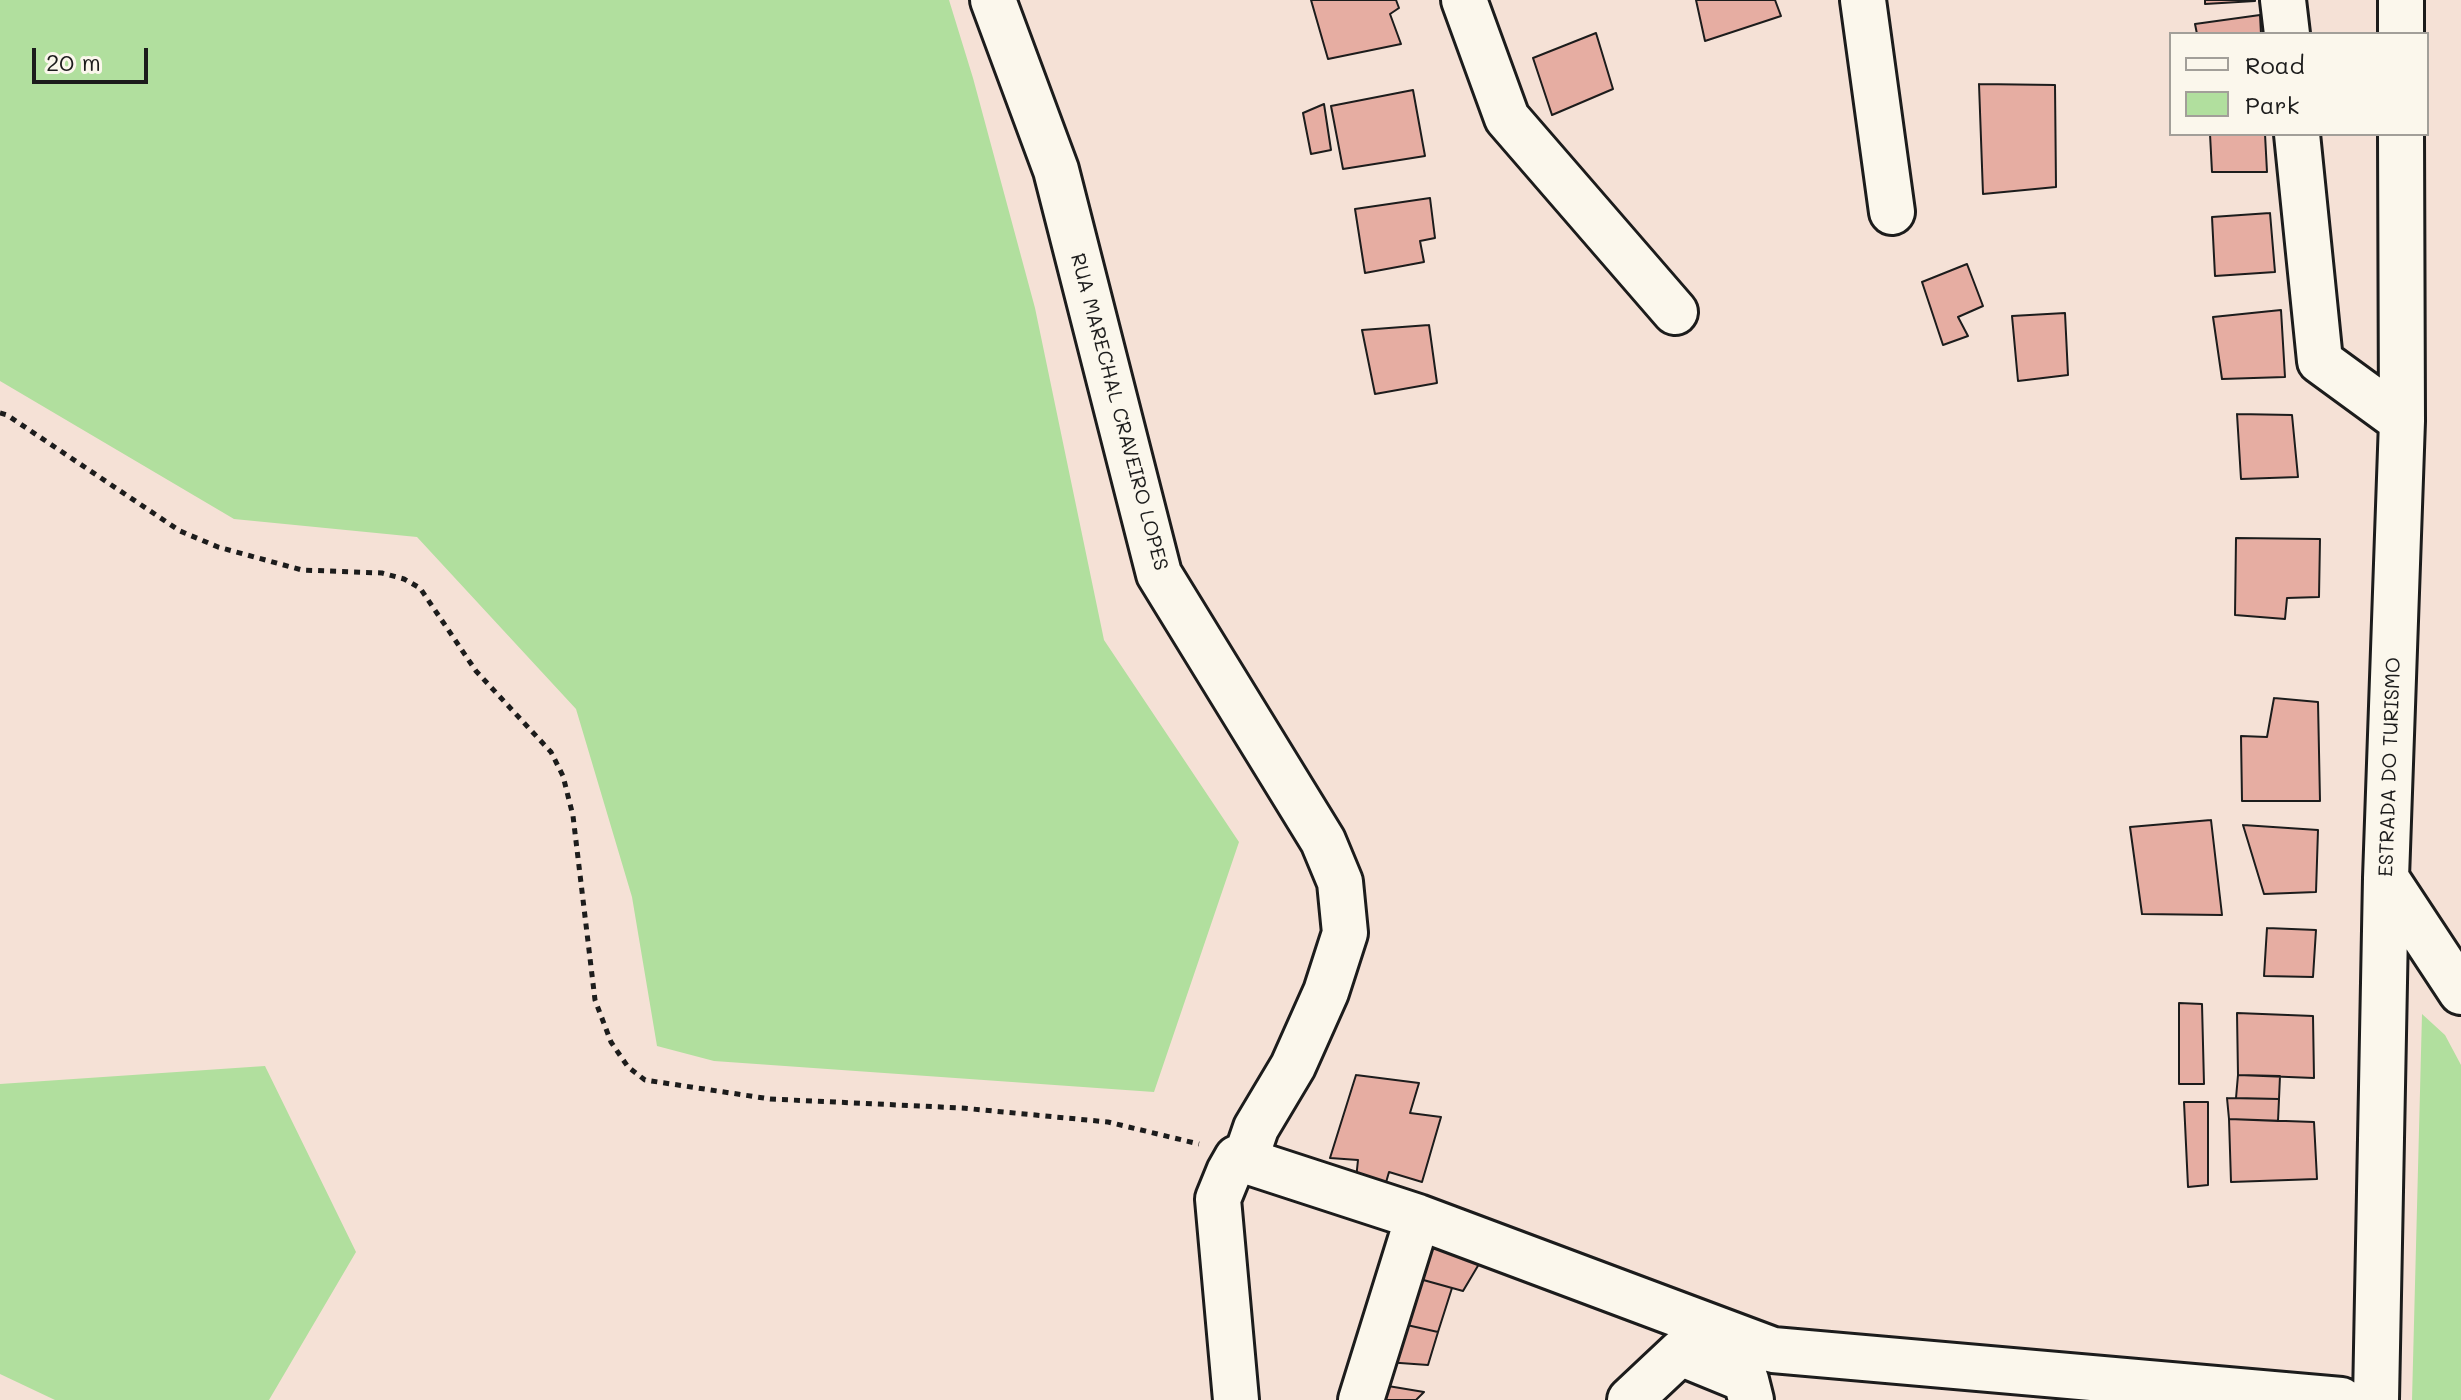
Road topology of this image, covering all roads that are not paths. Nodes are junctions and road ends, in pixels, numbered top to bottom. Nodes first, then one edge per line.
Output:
1 (993, 0) edge
2 (1464, 0) edge
3 (1863, 0) edge
4 (2283, 0) edge
5 (2401, 0) edge
6 (2287, 32) edge
7 (2401, 32) edge
8 (2297, 136) edge
9 (2401, 136) edge
10 (1892, 212) dead end
11 (1675, 312) dead end
12 (2402, 421) junction
13 (2386, 878) junction
14 (2461, 992) edge
15 (1241, 1159) junction
16 (1418, 1217) junction
17 (1236, 1400) edge
18 (1361, 1400) edge
19 (1630, 1400) edge
20 (1751, 1400) edge
21 (2341, 1400) edge
22 (2376, 1400) edge

1 - 15 street, RUA MARECHAL CRAVEIRO LOPES
2 - 11 street
3 - 10 street
4 - 6 street
5 - 7 street
8 - 12 street
9 - 12 street, ESTRADA DO TURISMO
12 - 13 street, ESTRADA DO TURISMO
13 - 14 street
13 - 22 street, ESTRADA DO TURISMO
15 - 16 street
15 - 17 street, RUA MARECHAL CRAVEIRO LOPES
16 - 18 street
16 - 21 street
19 - 20 street

